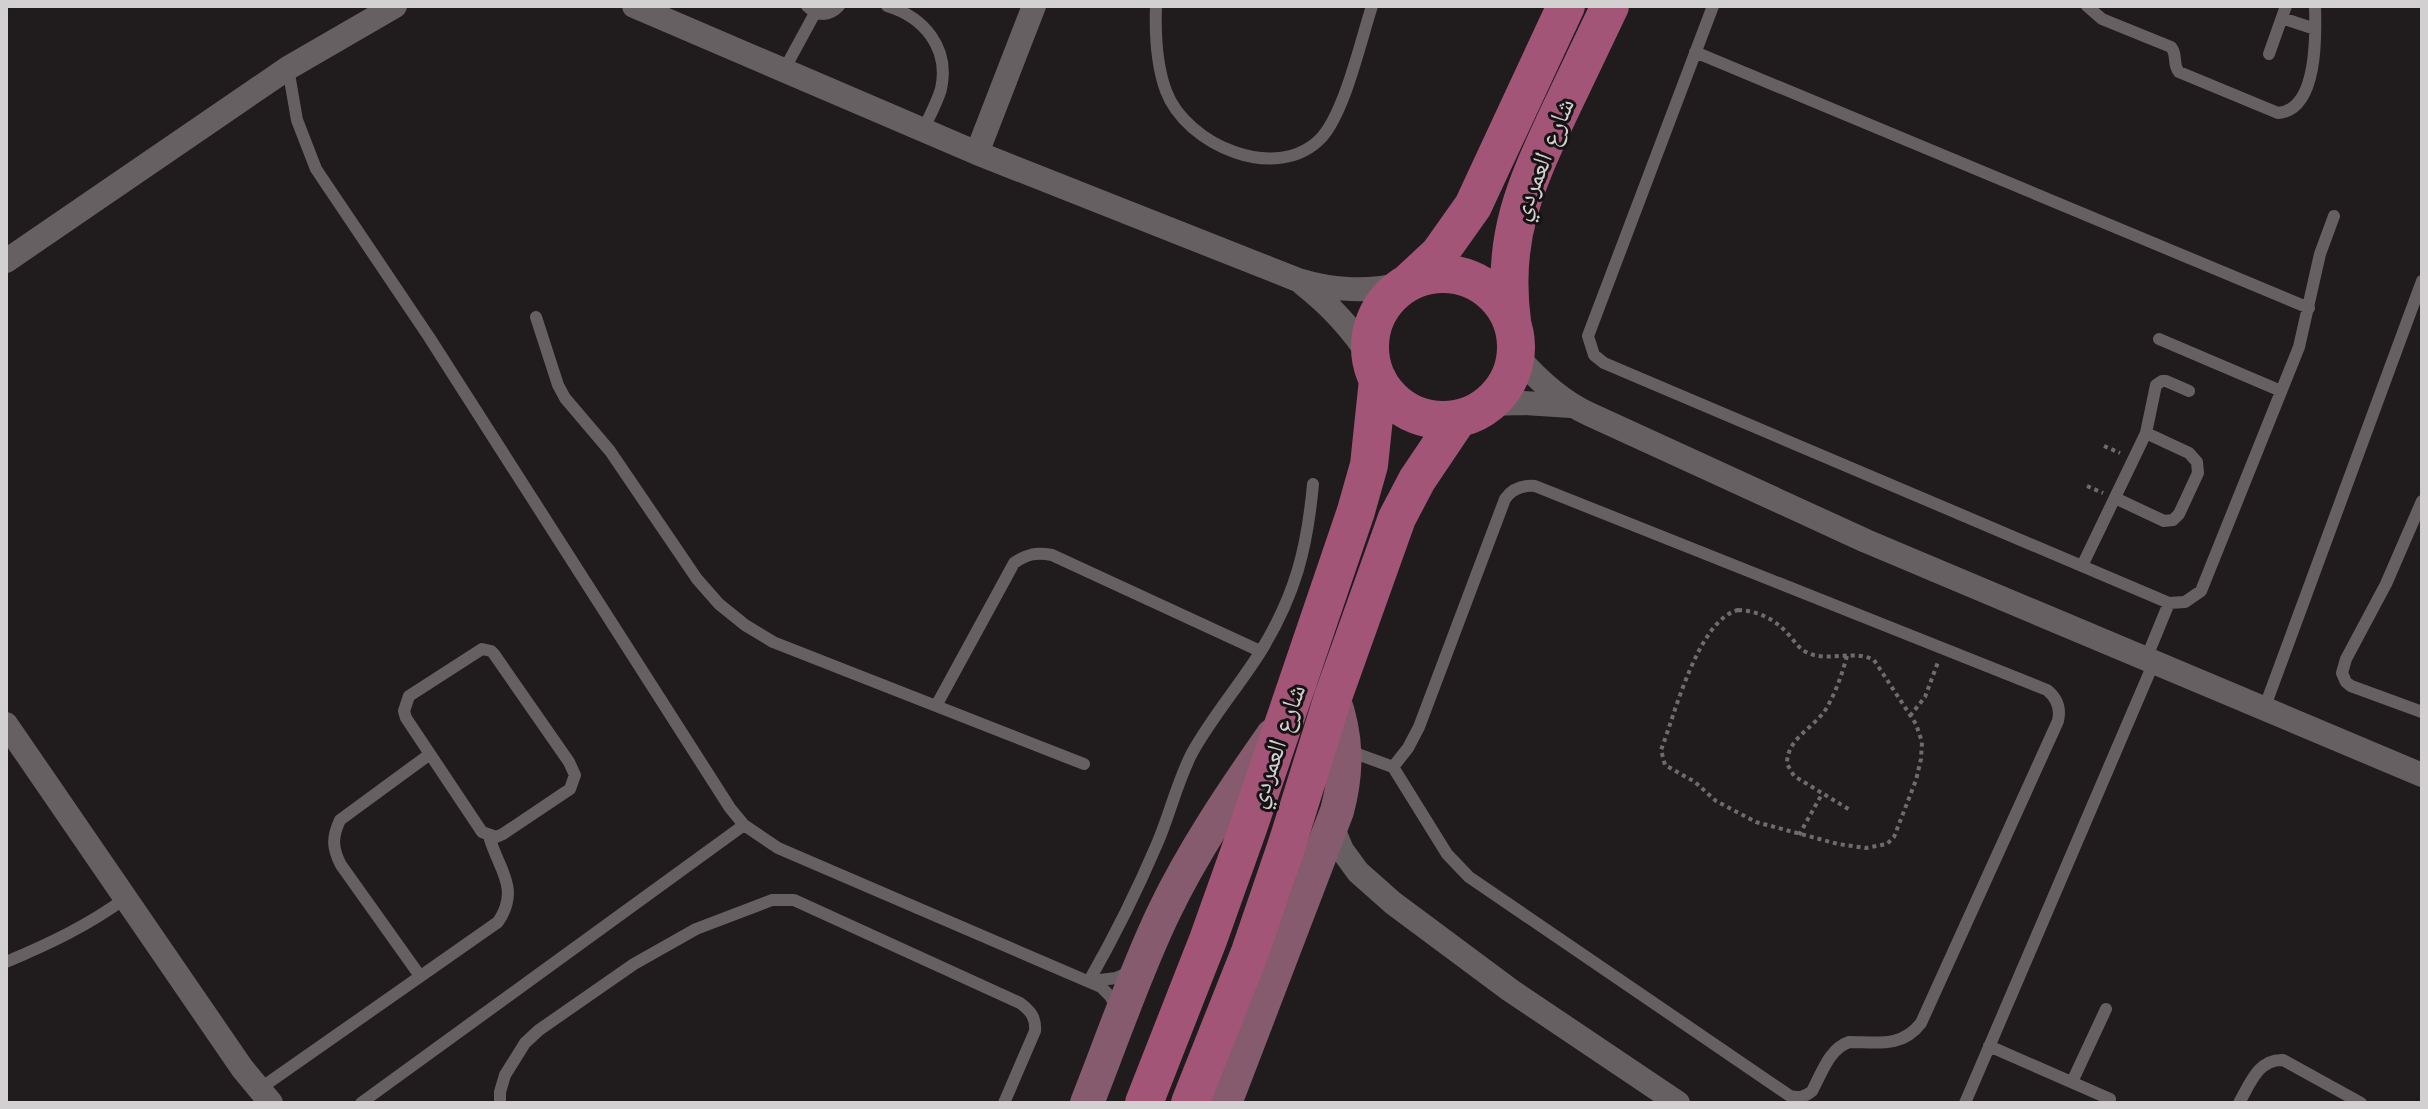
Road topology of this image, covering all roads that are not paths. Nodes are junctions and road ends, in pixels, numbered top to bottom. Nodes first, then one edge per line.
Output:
1 (395, 6) edge
2 (634, 6) edge
3 (839, 6) edge
4 (887, 6) edge
5 (1034, 6) edge
6 (1156, 6) edge
7 (1372, 6) edge
8 (1610, 6) edge
9 (1713, 6) edge
10 (2087, 6) edge
11 (2315, 6) edge
12 (811, 10) edge
13 (2284, 12) edge
14 (1557, 16) edge
15 (2315, 29) junction
16 (1695, 52) junction
17 (2269, 54) dead end
18 (288, 68) junction
19 (784, 70) junction
20 (923, 130) junction
21 (977, 153) junction
22 (2334, 216) dead end
23 (6, 261) edge
24 (1298, 280) junction
25 (2422, 281) edge
26 (1407, 282) junction
27 (2309, 308) junction
28 (536, 317) dead end
29 (1514, 338) junction
30 (2159, 339) dead end
31 (1374, 369) junction
32 (2189, 391) dead end
33 (2281, 391) junction
34 (1573, 407) junction
35 (1474, 412) junction
36 (2146, 433) junction
37 (1313, 484) dead end
38 (2115, 498) junction
39 (2422, 501) edge
40 (2082, 566) junction
41 (2169, 603) junction
42 (1260, 651) junction
43 (2150, 661) junction
44 (1333, 697) junction
45 (936, 706) junction
46 (2264, 709) junction
47 (2422, 712) edge
48 (1287, 715) junction
49 (6, 724) edge
50 (1346, 750) junction
51 (430, 754) junction
52 (1084, 764) dead end
53 (1393, 767) junction
54 (2422, 775) edge
55 (744, 825) junction
56 (1332, 826) junction
57 (489, 836) junction
58 (1358, 872) junction
59 (1313, 876) junction
60 (127, 897) junction
61 (6, 962) edge
62 (1140, 966) junction
63 (420, 976) junction
64 (1089, 981) junction
65 (2106, 1009) dead end
66 (1120, 1019) junction
67 (1989, 1046) junction
68 (2072, 1082) junction
69 (265, 1096) edge
70 (2110, 1099) dead end
71 (361, 1103) edge
72 (500, 1103) edge
73 (1004, 1103) edge
74 (1087, 1103) edge
75 (1144, 1103) edge
76 (1190, 1103) edge
77 (1225, 1103) edge
78 (1678, 1103) edge
79 (1965, 1103) edge
80 (2239, 1103) edge
81 (2361, 1103) edge

1 - 18 street
2 - 19 street
3 - 12 lane
4 - 20 lane
5 - 21 street
6 - 7 lane
8 - 29 main road, شارع العمردي
9 - 16 lane
10 - 15 lane
11 - 15 lane
12 - 19 lane
13 - 15 lane
13 - 17 lane
14 - 26 main road, شارع العمردي
16 - 27 lane
16 - 40 lane
18 - 23 street
18 - 55 lane
19 - 20 street
20 - 21 street
21 - 24 street
22 - 27 lane
24 - 26 street
24 - 31 street
25 - 46 lane
26 - 29 main road
26 - 31 main road
27 - 33 lane
28 - 45 lane
29 - 34 street
29 - 35 main road
30 - 33 lane
31 - 35 main road
31 - 48 main road, شارع العمردي
32 - 36 lane
33 - 41 lane
34 - 35 street
34 - 43 street
35 - 44 main road, شارع العمردي
36 - 38 lane
36 - 38 lane
37 - 42 lane
38 - 40 lane
39 - 47 lane
40 - 41 lane
41 - 43 lane
42 - 45 lane
42 - 64 lane
43 - 46 street
43 - 67 lane
44 - 50 street
44 - 76 main road, شارع العمردي
45 - 52 lane
46 - 54 street
48 - 62 street
48 - 75 main road, شارع العمردي
49 - 60 street
50 - 53 lane
50 - 56 street
51 - 57 lane
51 - 57 lane
51 - 63 lane
53 - 53 lane
55 - 64 lane
55 - 71 lane
56 - 58 street
56 - 59 street
57 - 63 lane
58 - 59 street
58 - 78 street
59 - 77 street
60 - 61 lane
60 - 69 street
62 - 64 lane
62 - 66 street
63 - 69 lane
64 - 66 lane
65 - 68 lane
66 - 74 street
67 - 68 lane
67 - 79 lane
68 - 70 lane
72 - 73 lane
80 - 81 lane

